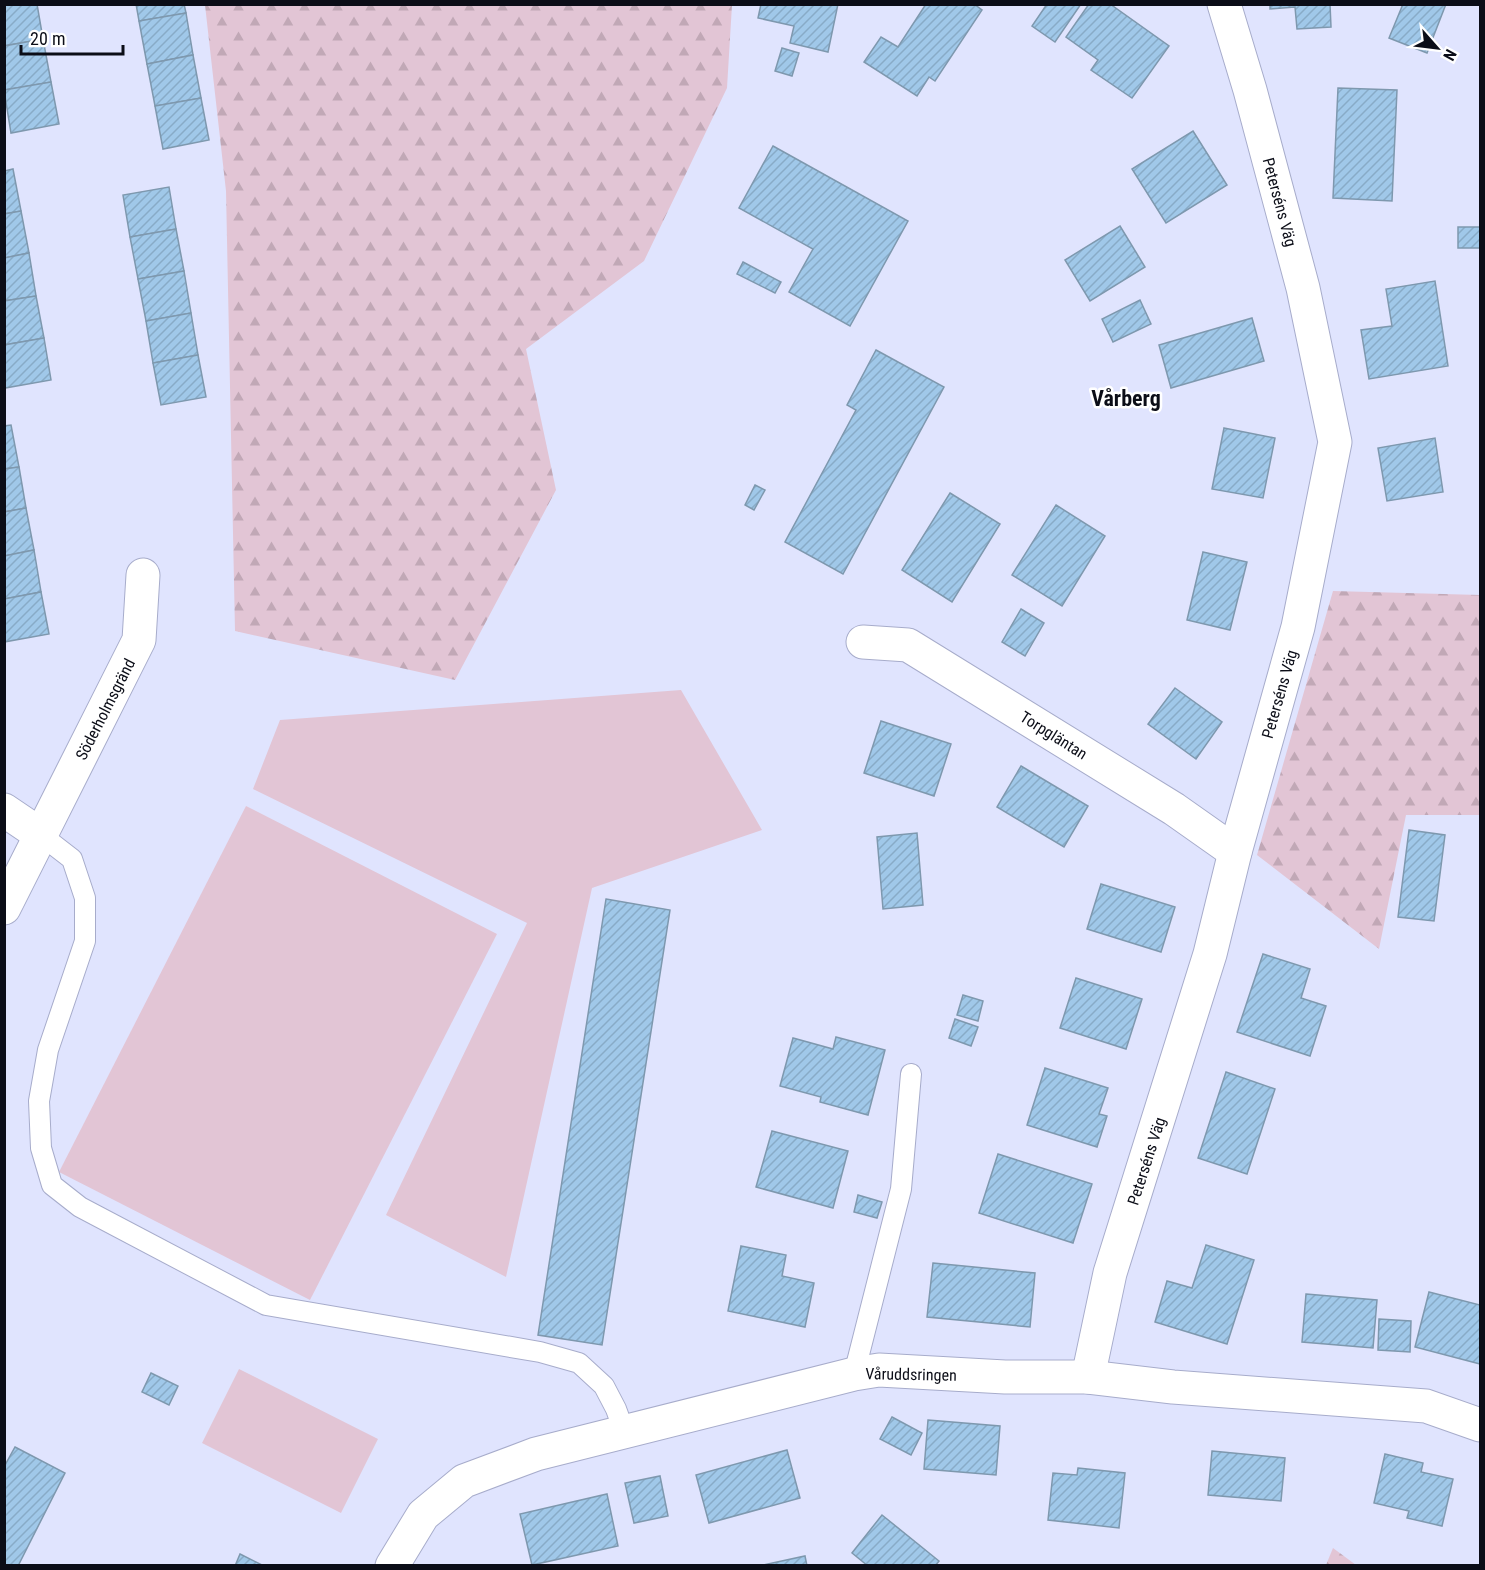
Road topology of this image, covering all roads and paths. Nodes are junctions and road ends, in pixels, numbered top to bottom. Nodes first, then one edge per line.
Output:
1 (1224, 4) edge
2 (143, 575) dead end
3 (863, 642) dead end
4 (4, 810) edge
5 (41, 835) junction
6 (1235, 852) junction
7 (4, 908) edge
8 (910, 1074) dead end
9 (854, 1374) junction
10 (1088, 1377) junction
11 (1480, 1425) edge
12 (624, 1431) junction
13 (392, 1566) edge

1 - 6 street, Peterséns Väg
2 - 5 street, Söderholmsgränd
3 - 6 street, Torpgläntan
4 - 5 street
5 - 7 street, Söderholmsgränd
5 - 12 lane
6 - 10 street, Peterséns Väg
8 - 9 lane
9 - 10 street, Våruddsringen
9 - 12 street, Våruddsringen
10 - 11 street, Våruddsringen
12 - 13 street, Våruddsringen

